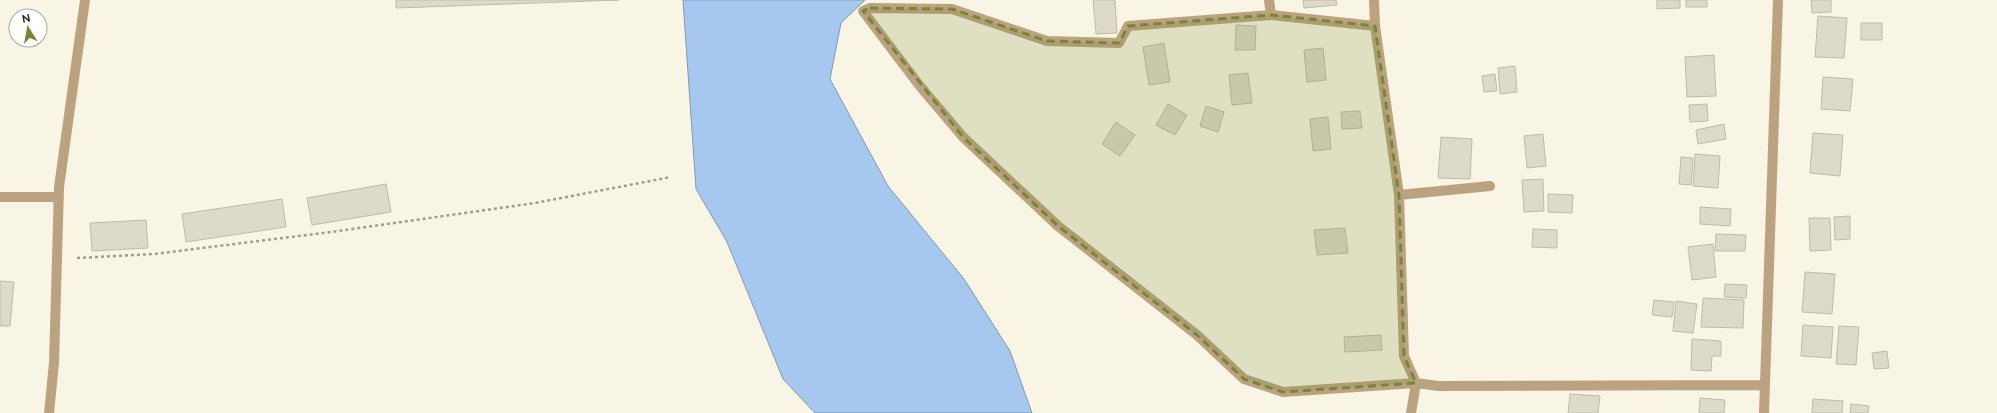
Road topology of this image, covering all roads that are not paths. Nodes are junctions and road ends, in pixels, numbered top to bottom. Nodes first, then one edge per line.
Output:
1 (85, 0) edge
2 (1269, 0) edge
3 (1374, 0) edge
4 (1778, 0) edge
5 (1271, 15) junction
6 (1375, 26) junction
7 (1490, 186) dead end
8 (1399, 195) junction
9 (0, 197) edge
10 (59, 197) junction
11 (1416, 383) junction
12 (1765, 385) junction
13 (49, 413) edge
14 (1411, 413) edge
15 (1764, 413) edge

1 - 10 street
2 - 5 street
3 - 6 street
4 - 12 street
5 - 6 street
5 - 11 street
6 - 8 street
7 - 8 street
8 - 11 street
9 - 10 street
10 - 13 street
11 - 12 street
11 - 14 street
12 - 15 street

